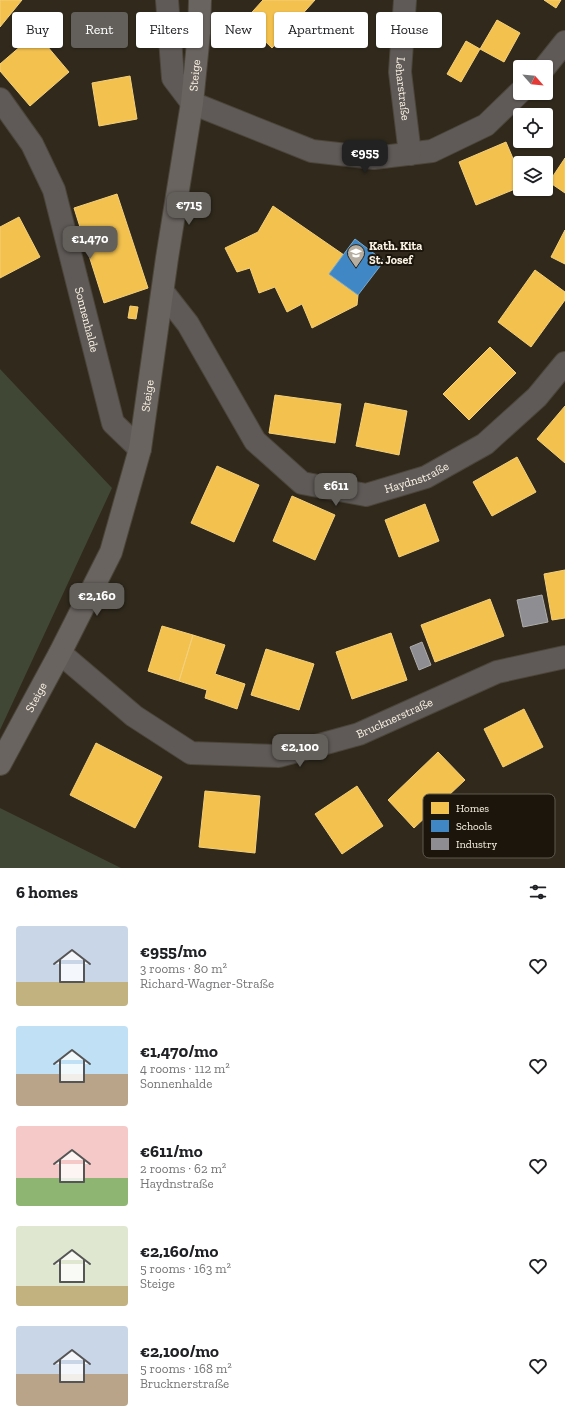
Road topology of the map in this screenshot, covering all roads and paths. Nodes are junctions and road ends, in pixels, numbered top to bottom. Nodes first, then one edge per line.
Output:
1 (167, 0) edge
2 (200, 0) edge
3 (405, 0) edge
4 (565, 42) edge
5 (551, 60) edge
6 (0, 99) edge
7 (513, 99) edge
8 (192, 103) junction
9 (410, 154) junction
10 (163, 292) junction
11 (565, 363) edge
12 (140, 449) junction
13 (60, 653) junction
14 (565, 657) edge
15 (0, 764) edge

1 - 8 street
2 - 8 street, Steige
3 - 9 street, Leharstraße
4 - 5 street
6 - 12 street, Sonnenhalde
7 - 9 street
8 - 9 street
8 - 10 street, Steige
10 - 11 street, Haydnstraße
10 - 12 street, Steige
12 - 13 street, Steige
13 - 14 street, Brucknerstraße
13 - 15 street, Steige

